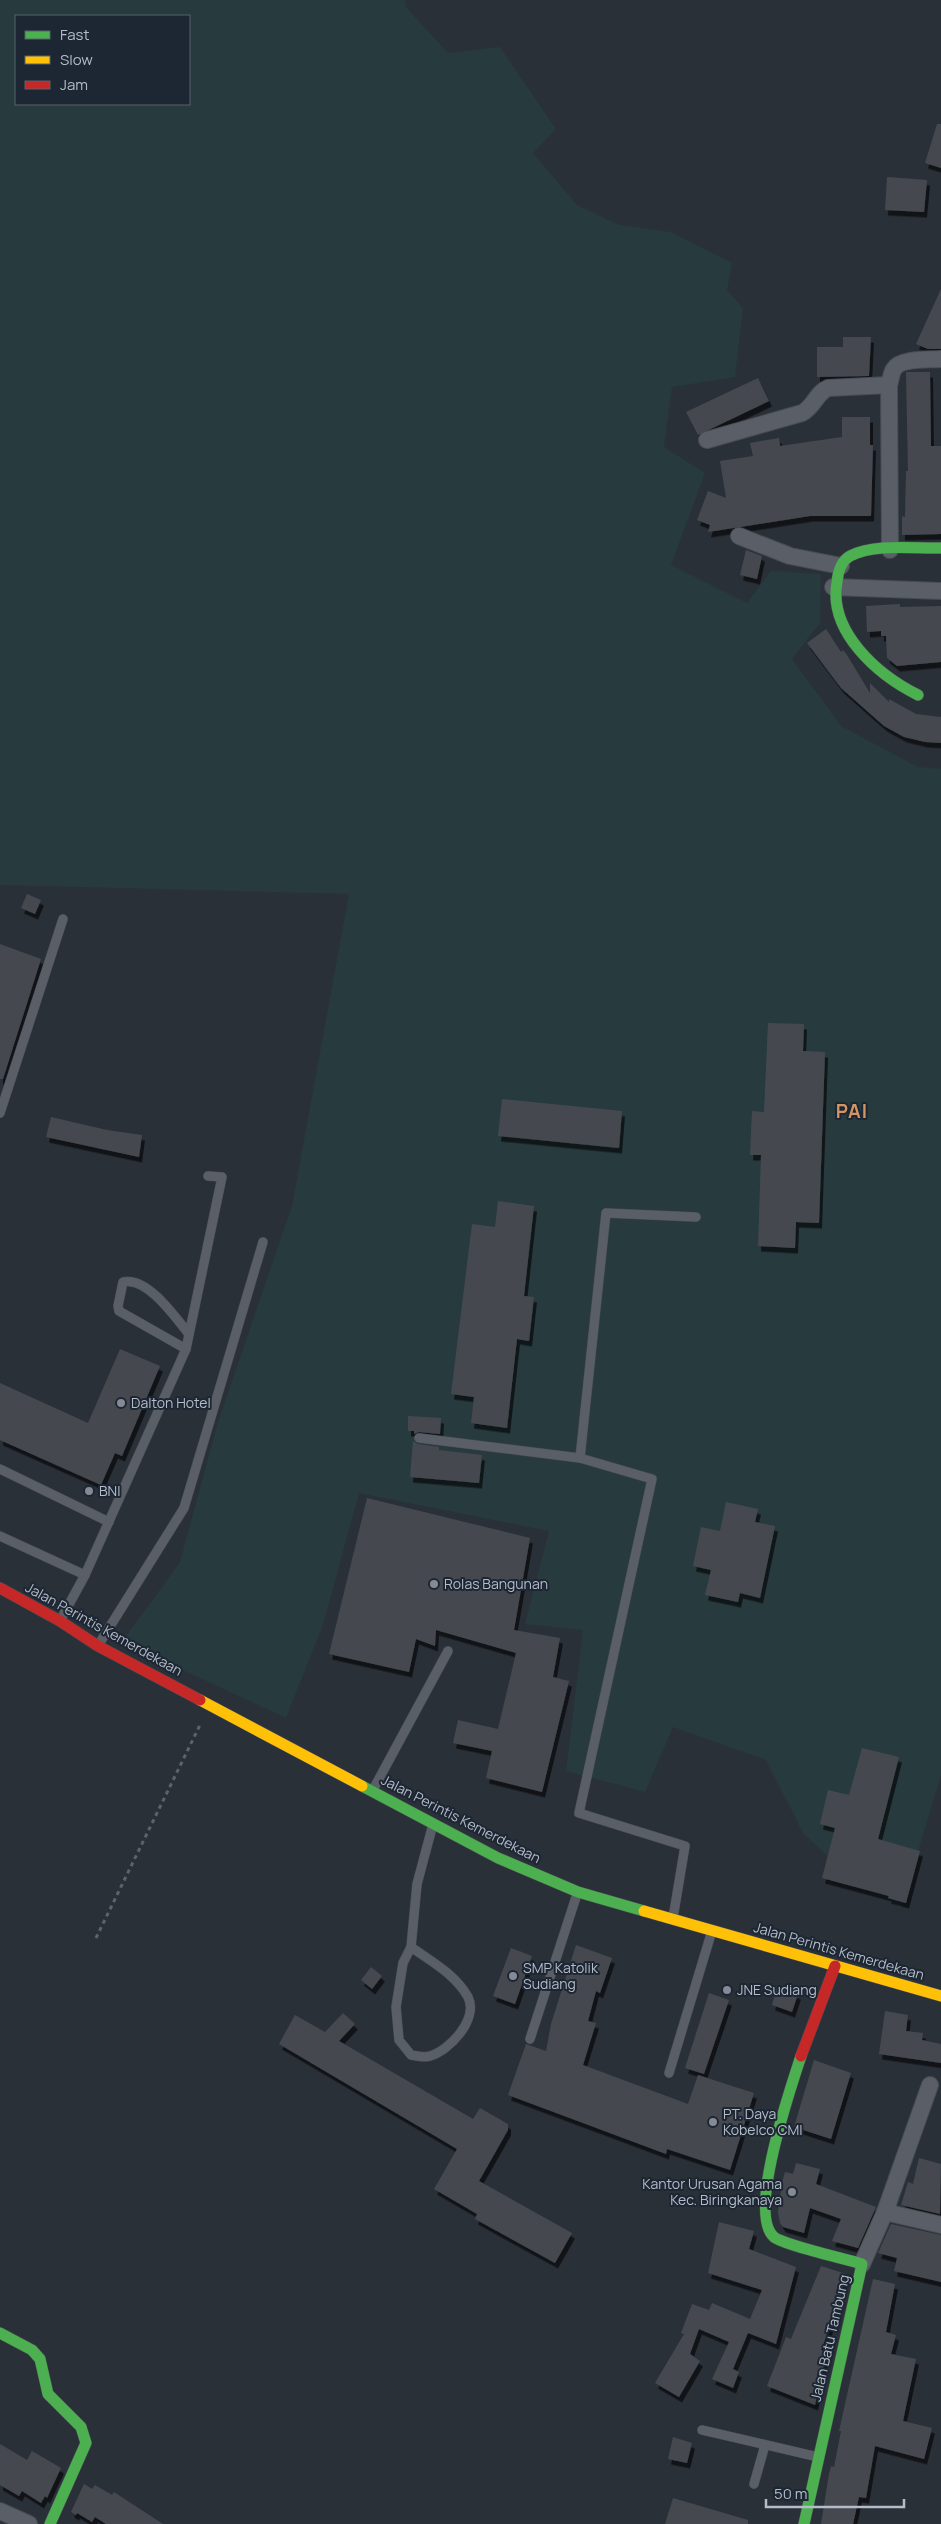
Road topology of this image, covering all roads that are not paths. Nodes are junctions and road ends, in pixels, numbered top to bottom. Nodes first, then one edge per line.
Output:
1 (941, 360) edge
2 (889, 385) junction
3 (707, 440) dead end
4 (739, 536) dead end
5 (941, 548) edge
6 (890, 550) junction
7 (841, 566) junction
8 (833, 587) junction
9 (941, 591) edge
10 (918, 695) dead end
11 (63, 919) dead end
12 (0, 1113) edge
13 (208, 1176) dead end
14 (696, 1217) dead end
15 (263, 1242) dead end
16 (189, 1334) junction
17 (186, 1349) junction
18 (419, 1438) dead end
19 (580, 1458) junction
20 (0, 1469) edge
21 (109, 1522) junction
22 (0, 1536) edge
23 (85, 1575) junction
24 (0, 1588) edge
25 (60, 1620) junction
26 (98, 1646) junction
27 (448, 1652) dead end
28 (373, 1790) junction
29 (433, 1824) junction
30 (578, 1892) junction
31 (673, 1920) junction
32 (712, 1931) junction
33 (411, 1946) junction
34 (834, 1966) junction
35 (941, 1992) edge
36 (530, 2039) dead end
37 (669, 2073) dead end
38 (930, 2085) dead end
39 (886, 2212) junction
40 (941, 2226) edge
41 (862, 2264) junction
42 (0, 2333) edge
43 (702, 2430) dead end
44 (765, 2445) junction
45 (818, 2458) junction
46 (754, 2484) dead end
47 (0, 2511) edge
48 (29, 2524) edge
49 (50, 2524) edge
50 (804, 2524) edge

1 - 2 street
2 - 3 street
2 - 6 street
4 - 7 street
5 - 6 main road
6 - 7 main road
7 - 8 main road
8 - 9 street
8 - 10 main road
11 - 12 lane
13 - 16 lane
14 - 19 lane
15 - 26 lane
16 - 17 lane
16 - 17 lane
17 - 21 lane
18 - 19 lane
19 - 31 lane
20 - 21 lane
21 - 23 lane
22 - 23 lane
23 - 25 lane
24 - 25 main road, Jalan Perintis Kemerdekaan
25 - 26 main road, Jalan Perintis Kemerdekaan
26 - 28 main road, Jalan Perintis Kemerdekaan
27 - 28 lane
28 - 29 main road, Jalan Perintis Kemerdekaan
29 - 30 main road, Jalan Perintis Kemerdekaan
29 - 33 lane
30 - 31 main road, Jalan Perintis Kemerdekaan
30 - 36 lane
31 - 32 main road, Jalan Perintis Kemerdekaan
32 - 34 main road, Jalan Perintis Kemerdekaan
32 - 37 lane
33 - 33 lane
34 - 35 main road, Jalan Perintis Kemerdekaan
34 - 41 main road, Jalan Batu Tambung
38 - 39 street
39 - 40 street
39 - 41 street
41 - 45 main road, Jalan Batu Tambung
42 - 49 main road
43 - 44 lane
44 - 45 lane
44 - 46 lane
45 - 50 main road, Jalan Batu Tambung
47 - 48 street

